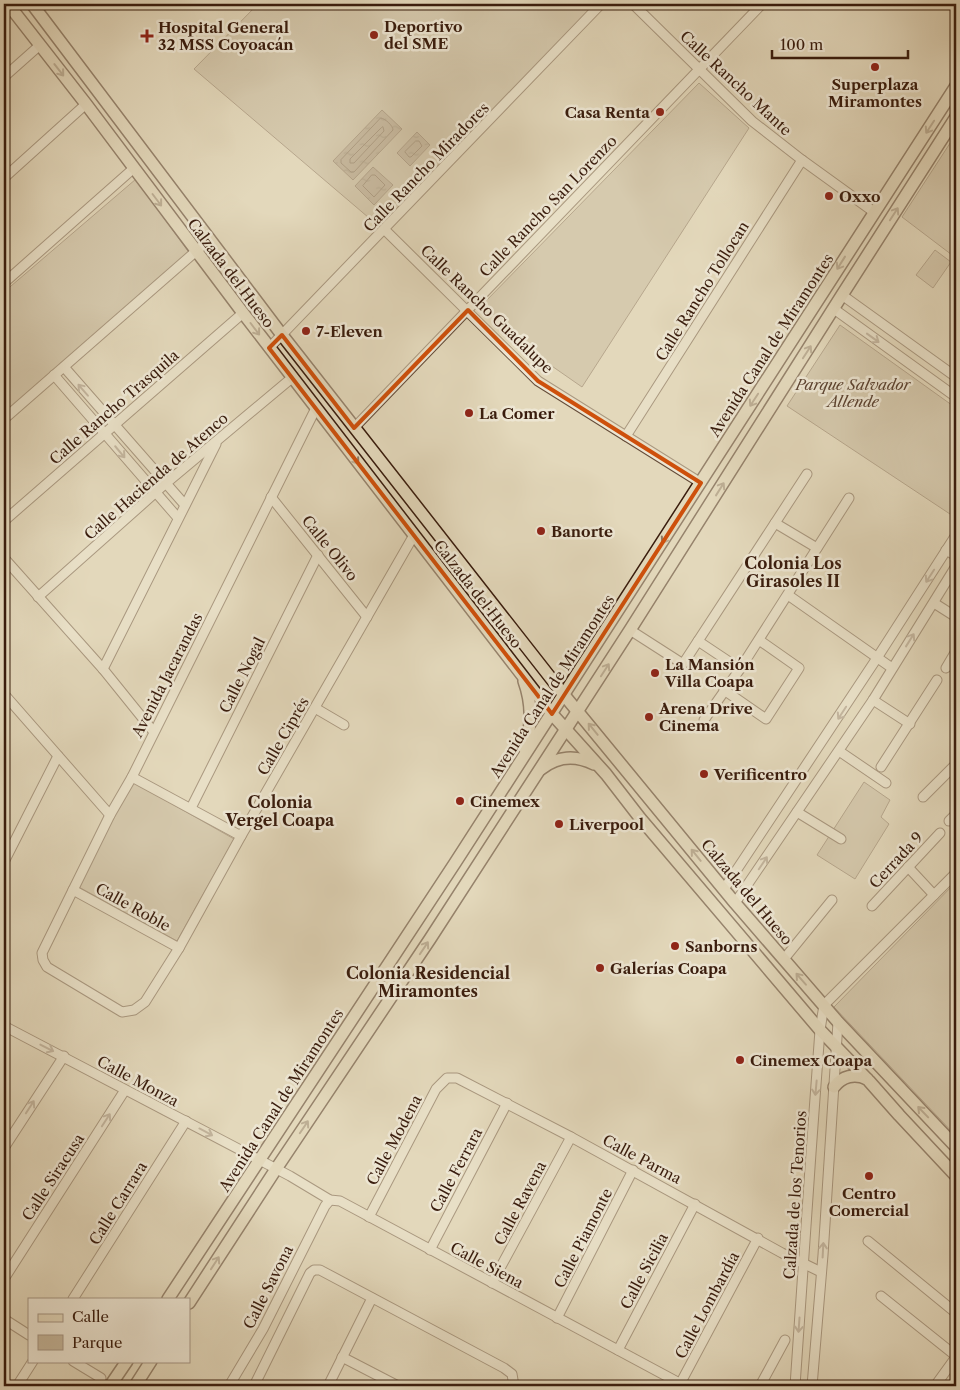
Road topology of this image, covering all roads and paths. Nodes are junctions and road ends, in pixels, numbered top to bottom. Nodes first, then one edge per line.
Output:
1 (8, 4) edge
2 (32, 4) edge
3 (601, 4) edge
4 (633, 4) edge
5 (762, 4) edge
6 (40, 45) junction
7 (700, 68) junction
8 (4, 77) edge
9 (956, 86) edge
10 (86, 104) junction
11 (956, 117) edge
12 (802, 160) junction
13 (134, 168) junction
14 (4, 178) edge
15 (874, 212) junction
16 (385, 230) junction
17 (210, 239) junction
18 (196, 251) junction
19 (4, 283) edge
20 (842, 295) junction
21 (834, 309) junction
22 (468, 310) junction
23 (243, 313) junction
24 (282, 336) junction
25 (269, 348) junction
26 (64, 367) junction
27 (54, 375) junction
28 (293, 377) junction
29 (956, 377) edge
30 (956, 397) edge
31 (316, 408) junction
32 (4, 419) edge
33 (114, 425) junction
34 (354, 428) junction
35 (105, 433) junction
36 (626, 436) junction
37 (218, 439) junction
38 (807, 474) dead end
39 (701, 483) junction
40 (165, 484) junction
41 (155, 492) junction
42 (271, 497) junction
43 (849, 498) dead end
44 (185, 505) junction
45 (178, 518) junction
46 (4, 521) edge
47 (776, 523) junction
48 (414, 535) junction
49 (956, 535) edge
50 (817, 548) junction
51 (946, 550) junction
52 (318, 555) junction
53 (956, 556) edge
54 (4, 558) edge
55 (956, 566) edge
56 (788, 595) junction
57 (38, 597) junction
58 (934, 603) junction
59 (368, 617) junction
60 (956, 617) edge
61 (630, 630) junction
62 (759, 640) junction
63 (698, 641) junction
64 (956, 651) edge
65 (878, 658) junction
66 (892, 668) junction
67 (946, 668) dead end
68 (740, 669) junction
69 (102, 670) junction
70 (520, 673) junction
71 (937, 680) dead end
72 (724, 690) junction
73 (4, 694) edge
74 (564, 694) junction
75 (873, 700) junction
76 (315, 708) junction
77 (578, 711) junction
78 (552, 714) junction
79 (704, 720) dead end
80 (910, 724) junction
81 (344, 725) dead end
82 (565, 730) junction
83 (154, 731) junction
84 (839, 751) junction
85 (58, 756) junction
86 (956, 764) edge
87 (881, 768) dead end
88 (515, 770) junction
89 (537, 774) junction
90 (606, 774) junction
91 (132, 777) junction
92 (799, 777) junction
93 (886, 783) dead end
94 (814, 788) junction
95 (923, 797) dead end
96 (191, 808) junction
97 (797, 812) junction
98 (956, 814) edge
99 (110, 815) junction
100 (949, 821) dead end
101 (940, 834) dead end
102 (241, 836) junction
103 (841, 839) dead end
104 (4, 862) edge
105 (908, 867) junction
106 (956, 873) edge
107 (724, 889) junction
108 (74, 890) junction
109 (934, 896) junction
110 (832, 900) dead end
111 (735, 903) junction
112 (872, 906) dead end
113 (179, 948) junction
114 (784, 959) junction
115 (145, 1002) joint
116 (824, 1005) junction
117 (838, 1022) junction
118 (4, 1026) edge
119 (820, 1030) junction
120 (837, 1048) junction
121 (64, 1056) junction
122 (447, 1078) joint
123 (870, 1080) junction
124 (834, 1087) junction
125 (125, 1090) junction
126 (507, 1103) junction
127 (186, 1122) junction
128 (571, 1137) junction
129 (956, 1147) edge
130 (4, 1148) edge
131 (259, 1160) junction
132 (276, 1168) junction
133 (633, 1170) junction
134 (956, 1176) edge
135 (330, 1200) junction
136 (695, 1204) junction
137 (369, 1217) junction
138 (758, 1238) junction
139 (868, 1241) dead end
140 (430, 1250) junction
141 (803, 1263) junction
142 (821, 1272) junction
143 (4, 1279) edge
144 (492, 1283) junction
145 (881, 1296) dead end
146 (74, 1298) edge
147 (169, 1298) edge
148 (372, 1298) junction
149 (801, 1298) junction
150 (819, 1298) junction
151 (190, 1301) edge
152 (956, 1313) edge
153 (557, 1318) junction
154 (4, 1319) edge
155 (28, 1334) edge
156 (785, 1340) dead end
157 (618, 1350) junction
158 (342, 1357) junction
159 (956, 1357) edge
160 (32, 1362) edge
161 (75, 1362) edge
162 (126, 1362) edge
163 (150, 1362) edge
164 (101, 1378) dead end
165 (683, 1385) edge
166 (17, 1386) edge
167 (110, 1386) edge
168 (135, 1386) edge
169 (229, 1386) edge
170 (254, 1386) edge
171 (328, 1386) edge
172 (398, 1386) edge
173 (514, 1386) edge
174 (760, 1386) edge
175 (795, 1386) edge
176 (812, 1386) edge
177 (935, 1386) edge

1 - 6 main road, Calzada del Hueso
2 - 17 main road, Calzada del Hueso
3 - 16 street, Calle Rancho Miradores
4 - 7 street, Calle Rancho Mante
5 - 7 street, Calle Rancho San Lorenzo
6 - 8 street
6 -> 10 main road, Calzada del Hueso
7 - 12 street, Calle Rancho Mante
7 - 22 street, Calle Rancho San Lorenzo
9 -> 15 main road, Avenida Canal de Miramontes
10 - 13 main road, Calzada del Hueso
10 - 14 street
20 -> 11 main road
12 - 15 street, Calle Rancho Mante
12 - 36 street, Calle Rancho Tollocan
13 -> 18 main road, Calzada del Hueso
13 - 19 street
15 -> 39 main road, Avenida Canal de Miramontes
16 - 22 street, Calle Rancho Guadalupe
16 - 24 street, Calle Rancho Miradores
17 - 18 street
17 - 24 main road, Calzada del Hueso
18 - 23 main road, Calzada del Hueso
18 - 26 street
20 - 21 main road
20 - 29 street
21 -> 30 street
61 -> 21 main road
22 - 34 street, Calle Rancho San Lorenzo
22 - 36 street, Calle Rancho Guadalupe
23 -> 25 main road, Calzada del Hueso
23 - 33 street, Calle Rancho Trasquila
24 - 25 street, Calle Rancho Miradores
24 - 34 main road, Calzada del Hueso
25 - 28 main road, Calzada del Hueso
26 - 27 street
33 -> 26 street
27 - 32 street
27 - 35 street
28 - 31 main road, Calzada del Hueso
28 - 37 street, Calle Hacienda de Atenco
31 - 42 street, Avenida Jacarandas
31 -> 48 main road, Calzada del Hueso
33 - 35 street, Calle Rancho Trasquila
33 - 40 street
34 - 74 main road, Calzada del Hueso
35 -> 41 street
35 - 46 street, Calle Rancho Trasquila
36 - 39 street, Calle Rancho Guadalupe
37 - 40 street, Calle Hacienda de Atenco
37 - 44 street
38 - 47 street
39 -> 74 main road, Avenida Canal de Miramontes
40 - 41 street, Calle Hacienda de Atenco
40 - 44 street
41 - 45 street
41 - 57 street, Calle Hacienda de Atenco
42 - 52 street, Calle Olivo
42 - 83 street, Avenida Jacarandas
43 - 50 street
44 - 45 street
45 - 69 street
47 - 50 street
47 - 63 street
48 - 59 street, Calle Ciprés
48 - 70 main road, Calzada del Hueso
49 - 51 street
50 - 56 street
51 - 53 street
51 -> 65 street
52 - 59 street, Calle Olivo
52 - 96 street, Calle Nogal
54 - 57 street
55 - 58 street
56 - 62 street
56 - 65 street
57 - 69 street
58 - 60 street
66 -> 58 street
59 - 76 street, Calle Ciprés
61 - 63 street
77 -> 61 main road
62 - 68 street
62 - 72 street
63 - 68 street
64 - 67 street
65 - 66 street
65 -> 92 street
66 - 75 street
68 - 72 street
69 - 83 street
70 - 78 main road, Calzada del Hueso
70 - 88 main road
71 - 80 street
72 - 79 street
73 - 85 street
74 - 77 main road, Calzada del Hueso
74 - 78 main road, Avenida Canal de Miramontes
75 - 80 street
75 - 84 street
76 - 81 street
76 - 102 street, Calle Ciprés
77 - 82 main road
107 -> 77 main road, Calzada del Hueso
78 - 82 main road, Calzada del Hueso
78 - 88 main road, Avenida Canal de Miramontes
80 - 87 street
82 - 89 main road
82 - 90 main road, Calzada del Hueso
83 - 91 street, Avenida Jacarandas
84 - 93 street
84 - 94 street
85 - 99 street
85 - 104 street
86 - 95 street
88 - 131 main road, Avenida Canal de Miramontes
89 - 90 main road
132 -> 89 main road
90 - 119 main road, Calzada del Hueso
91 - 96 street
91 - 99 street, Avenida Jacarandas
92 - 94 street
92 - 107 street
94 - 97 street
96 - 102 street
97 - 103 street
111 -> 97 street
98 - 100 street
99 - 108 street, Avenida Jacarandas
101 - 105 street, Cerrada 9
102 - 113 street, Calle Ciprés
105 - 109 street
105 - 112 street, Cerrada 9
106 - 109 street
107 - 111 main road, Calzada del Hueso
108 - 113 street, Calle Roble
108 - 115 street, Avenida Jacarandas
109 - 116 street
110 - 114 street
111 - 114 main road, Calzada del Hueso
113 - 115 street, Calle Ciprés
116 -> 114 main road, Calzada del Hueso
116 - 117 main road, Calzada del Hueso
116 - 119 street, Calzada de los Tenorios
117 - 120 street, Calzada de los Tenorios
129 -> 117 main road, Calzada del Hueso
118 -> 121 street, Calle Monza
119 - 120 main road, Calzada del Hueso
119 -> 141 street, Calzada de los Tenorios
120 - 123 main road, Calzada del Hueso
120 - 124 street, Calzada de los Tenorios
121 - 125 street, Calle Monza
130 -> 121 street
122 - 126 street, Calle Parma
122 - 137 street, Calle Modena
123 - 124 main road
123 - 134 main road, Calzada del Hueso
142 -> 124 street, Calzada de los Tenorios
125 - 127 street, Calle Monza
143 -> 125 street, Calle Siracusa
126 - 128 street, Calle Parma
126 - 140 street, Calle Ferrara
127 -> 131 street, Calle Monza
127 - 146 street, Calle Carrara
128 - 133 street, Calle Parma
128 - 144 street, Calle Ravena
131 - 132 street, Calle Monza
131 - 147 main road, Avenida Canal de Miramontes
132 - 135 street, Calle Siena
151 -> 132 main road
133 - 136 street, Calle Parma
133 - 153 street, Calle Piamonte
135 - 137 street, Calle Siena
135 - 169 street, Calle Savona
136 - 138 street, Calle Parma
136 - 157 street, Calle Sicilia
137 - 140 street, Calle Siena
138 - 141 street, Calle Parma
138 - 165 street, Calle Lombardía
139 - 152 street
140 - 144 street, Calle Siena
141 - 142 street, Calle Parma
141 - 149 street, Calzada de los Tenorios
142 - 150 street, Calzada de los Tenorios
144 - 153 street, Calle Siena
145 - 159 street
148 - 158 street
148 - 170 street
148 - 173 street
149 - 150 street
149 -> 175 street, Calzada de los Tenorios
150 - 176 street, Calzada de los Tenorios
153 - 157 street, Calle Siena
154 - 155 street
156 - 174 street
157 - 165 street, Calle Siena
158 - 171 street
158 - 172 street
159 - 177 street
160 - 166 street
161 - 164 street
162 - 167 main road
163 - 168 main road

